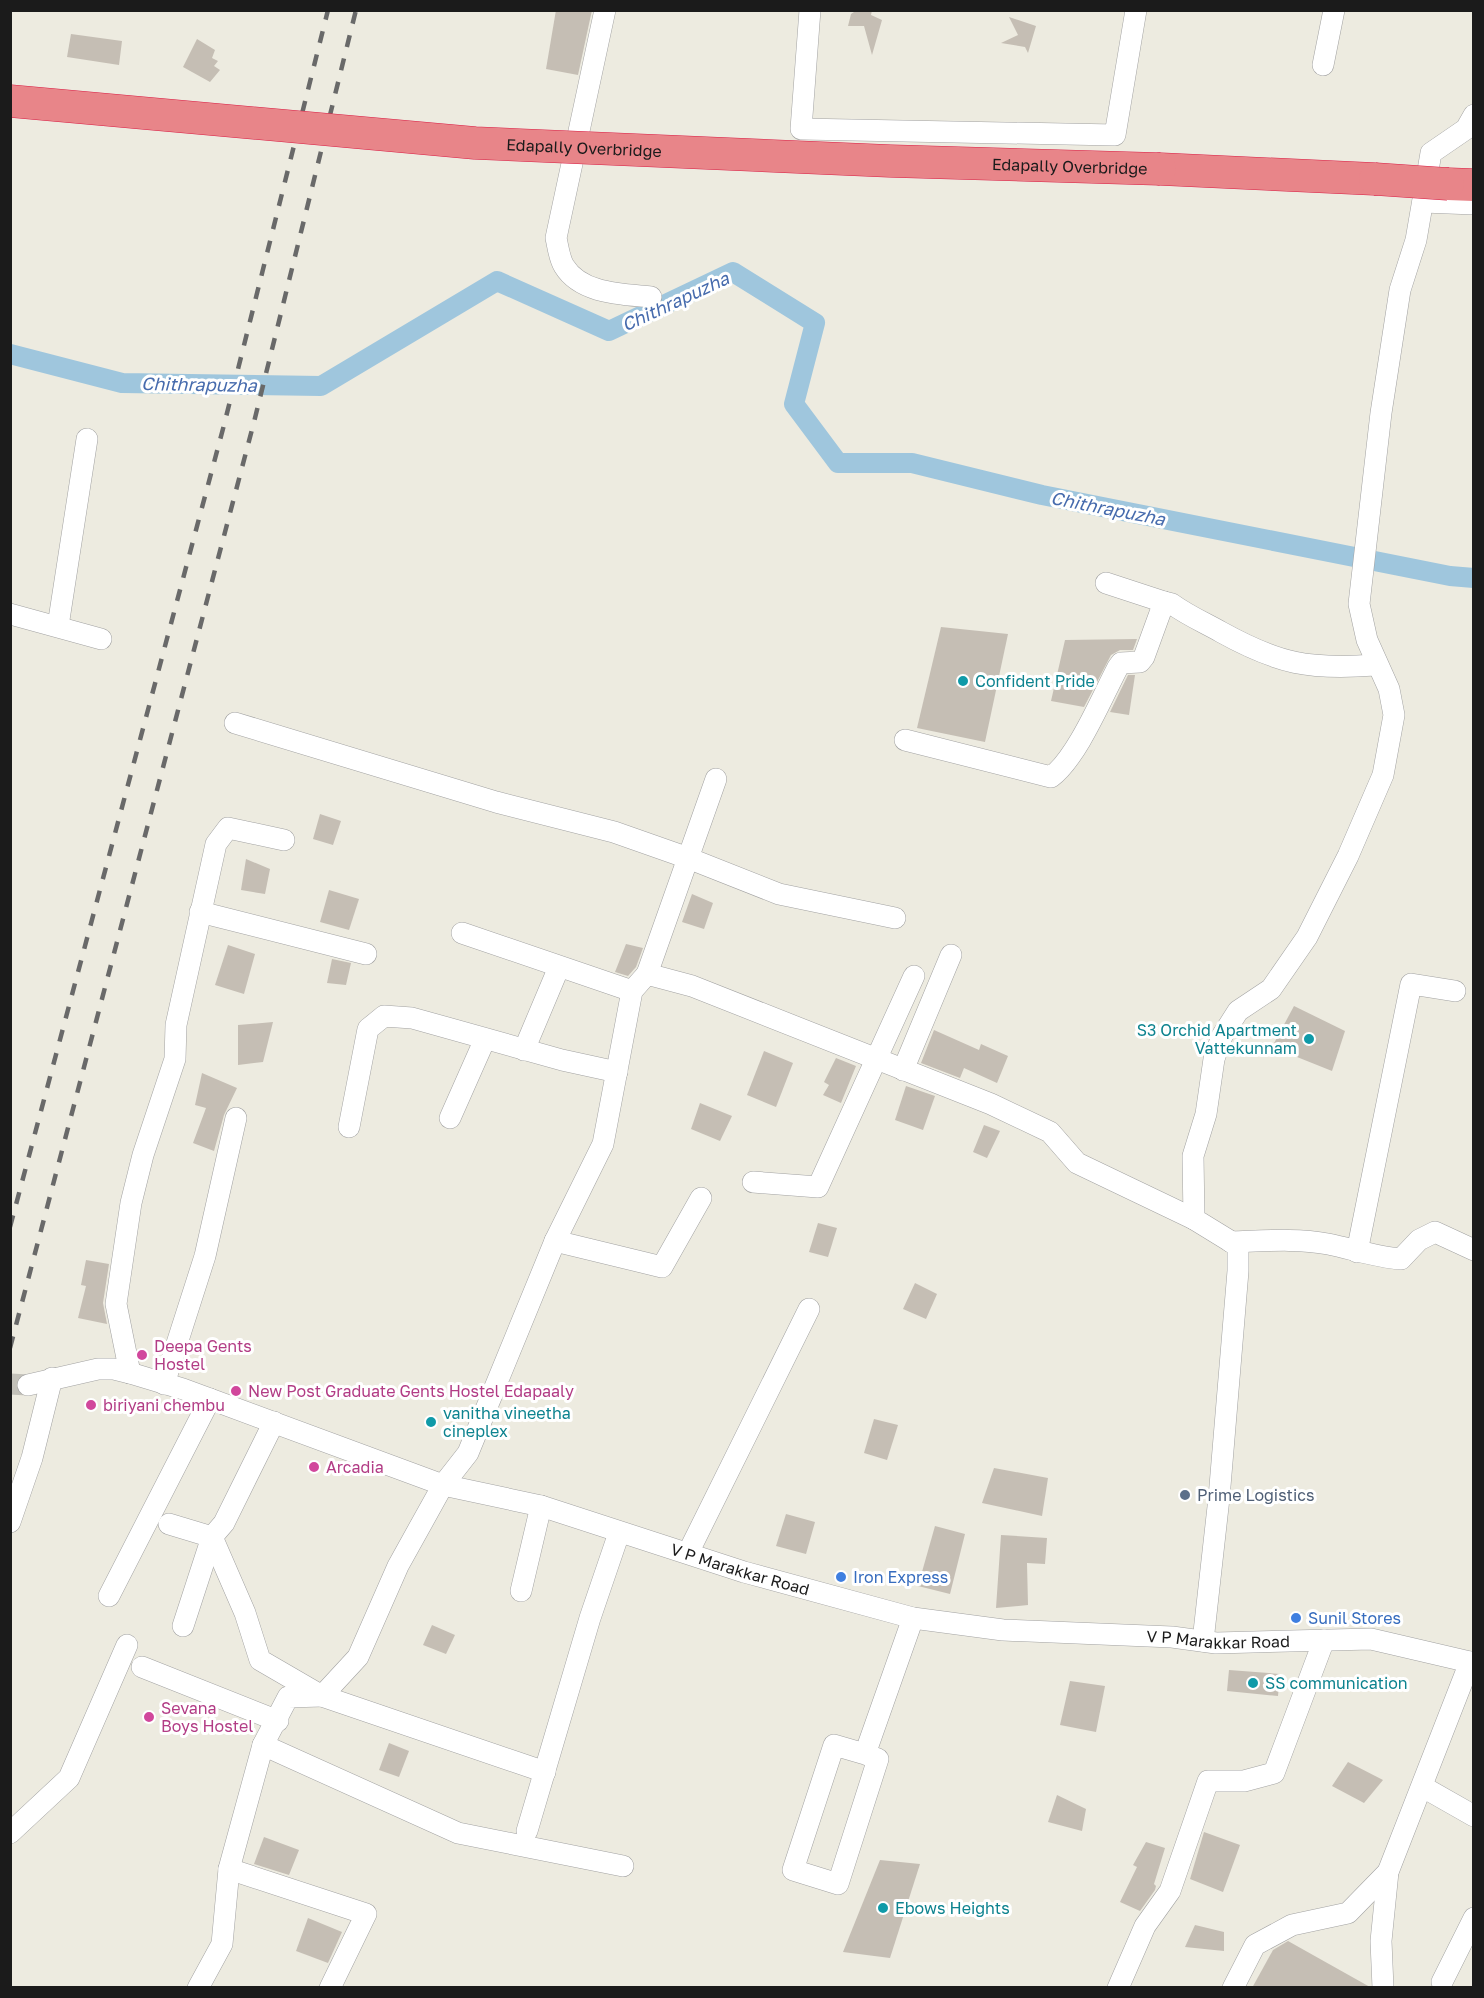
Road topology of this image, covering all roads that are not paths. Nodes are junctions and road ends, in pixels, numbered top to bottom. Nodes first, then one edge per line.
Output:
1 (605, 10) edge
2 (810, 10) edge
3 (1136, 10) edge
4 (1334, 10) edge
5 (1323, 66) dead end
6 (10, 101) edge
7 (1471, 125) edge
8 (1461, 185) edge
9 (1423, 202) junction
10 (1473, 204) edge
11 (651, 297) dead end
12 (87, 439) dead end
13 (1106, 583) dead end
14 (1164, 602) junction
15 (10, 614) edge
16 (58, 626) junction
17 (101, 639) dead end
18 (1375, 664) junction
19 (234, 723) dead end
20 (905, 740) dead end
21 (716, 779) dead end
22 (284, 840) dead end
23 (688, 858) junction
24 (200, 912) junction
25 (895, 918) dead end
26 (462, 933) dead end
27 (366, 954) dead end
28 (951, 955) dead end
29 (559, 967) junction
30 (647, 974) junction
31 (914, 976) dead end
32 (633, 991) junction
33 (1455, 991) dead end
34 (485, 1039) junction
35 (524, 1050) junction
36 (876, 1060) junction
37 (903, 1070) junction
38 (617, 1072) junction
39 (236, 1118) dead end
40 (450, 1118) dead end
41 (349, 1127) dead end
42 (753, 1182) dead end
43 (701, 1198) dead end
44 (1194, 1219) junction
45 (555, 1240) junction
46 (1231, 1242) junction
47 (1473, 1250) edge
48 (1357, 1252) junction
49 (809, 1310) dead end
50 (130, 1372) junction
51 (52, 1378) junction
52 (164, 1384) junction
53 (28, 1385) tunnel mouth
54 (210, 1399) junction
55 (274, 1422) junction
56 (443, 1485) junction
57 (541, 1506) junction
58 (10, 1522) edge
59 (169, 1524) dead end
60 (619, 1533) junction
61 (212, 1538) junction
62 (688, 1553) junction
63 (521, 1591) dead end
64 (109, 1596) dead end
65 (914, 1618) junction
66 (183, 1626) dead end
67 (1324, 1640) junction
68 (1203, 1641) junction
69 (126, 1645) dead end
70 (1472, 1662) edge
71 (142, 1667) dead end
72 (322, 1696) junction
73 (278, 1721) junction
74 (263, 1745) junction
75 (865, 1754) junction
76 (545, 1772) junction
77 (1423, 1787) junction
78 (1473, 1816) edge
79 (527, 1831) dead end
80 (10, 1833) edge
81 (623, 1866) dead end
82 (229, 1869) junction
83 (1388, 1872) junction
84 (1473, 1918) edge
85 (1442, 1982) dead end
86 (198, 1988) edge
87 (330, 1988) edge
88 (1118, 1988) edge
89 (1233, 1988) edge
90 (1383, 1988) edge

1 - 11 street
2 - 3 street
4 - 5 street
6 - 8 highway, Edapally Overbridge, bridge
7 - 9 street
9 - 10 street
9 - 18 street
12 - 16 street
13 - 14 street
14 - 18 street
14 - 20 street
15 - 16 street
16 - 17 street
18 - 44 street
19 - 23 street
21 - 23 street
22 - 24 street
23 - 25 street
23 - 30 street
24 - 27 street
24 - 50 street
26 - 29 street
28 - 37 street
29 - 32 street
29 - 35 street
30 - 32 street
30 - 36 street
31 - 36 street
32 - 38 street
33 - 48 street
34 - 35 street
34 - 40 street
34 - 41 street
35 - 38 street
36 - 37 street
36 - 42 street
37 - 44 street
38 - 45 street
39 - 52 street
43 - 45 street
44 - 46 street
45 - 56 street
46 - 48 street
46 - 68 street
47 - 48 street
49 - 62 street
50 - 51 street, V P Marakkar Road
50 - 52 street, V P Marakkar Road
51 - 53 street, V P Marakkar Road
51 - 58 street
52 - 54 street, V P Marakkar Road
54 - 55 street, V P Marakkar Road
54 - 64 street
55 - 56 street, V P Marakkar Road
55 - 61 street
56 - 57 street, V P Marakkar Road
56 - 72 street
57 - 60 street, V P Marakkar Road
57 - 63 street
59 - 61 street
60 - 62 street, V P Marakkar Road
60 - 76 street
61 - 66 street
61 - 72 street
62 - 65 street, V P Marakkar Road
65 - 68 street, V P Marakkar Road
65 - 75 street
67 - 68 street, V P Marakkar Road
67 - 70 street, V P Marakkar Road
67 - 88 street
69 - 80 street
70 - 77 street
71 - 73 street
72 - 73 street
72 - 76 street
73 - 74 street
74 - 81 street
74 - 82 street
75 - 75 street
76 - 79 street
77 - 78 street
77 - 83 street
82 - 86 street
82 - 87 street
83 - 89 street
83 - 90 street
84 - 85 street

